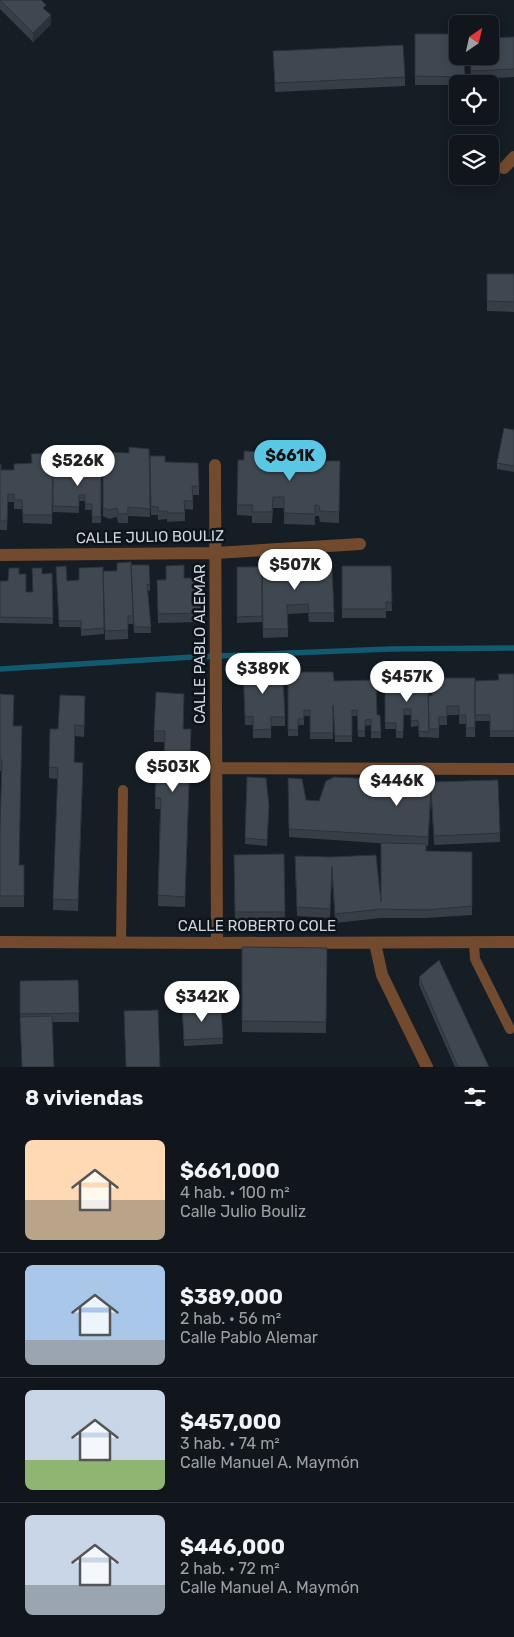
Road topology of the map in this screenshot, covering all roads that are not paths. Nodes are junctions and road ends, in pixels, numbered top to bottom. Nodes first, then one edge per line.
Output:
1 (514, 157) edge
2 (504, 168) dead end
3 (215, 465) dead end
4 (360, 544) dead end
5 (216, 552) junction
6 (0, 555) edge
7 (216, 768) junction
8 (514, 769) edge
9 (124, 790) dead end
10 (0, 942) edge
11 (121, 942) junction
12 (514, 942) edge
13 (217, 943) junction
14 (376, 943) junction
15 (474, 943) junction
16 (510, 1029) dead end
17 (426, 1067) edge

1 - 2 street
3 - 5 street, CALLE PABLO ALEMAR
4 - 5 street, CALLE JULIO BOULIZ
5 - 6 street, CALLE JULIO BOULIZ
5 - 7 street, CALLE PABLO ALEMAR
7 - 8 street
7 - 13 street, CALLE PABLO ALEMAR
9 - 11 lane
10 - 11 street, CALLE ROBERTO COLE
11 - 13 street, CALLE ROBERTO COLE
12 - 15 street, CALLE ROBERTO COLE
13 - 14 street, CALLE ROBERTO COLE
14 - 15 street, CALLE ROBERTO COLE
14 - 17 street
15 - 16 lane

